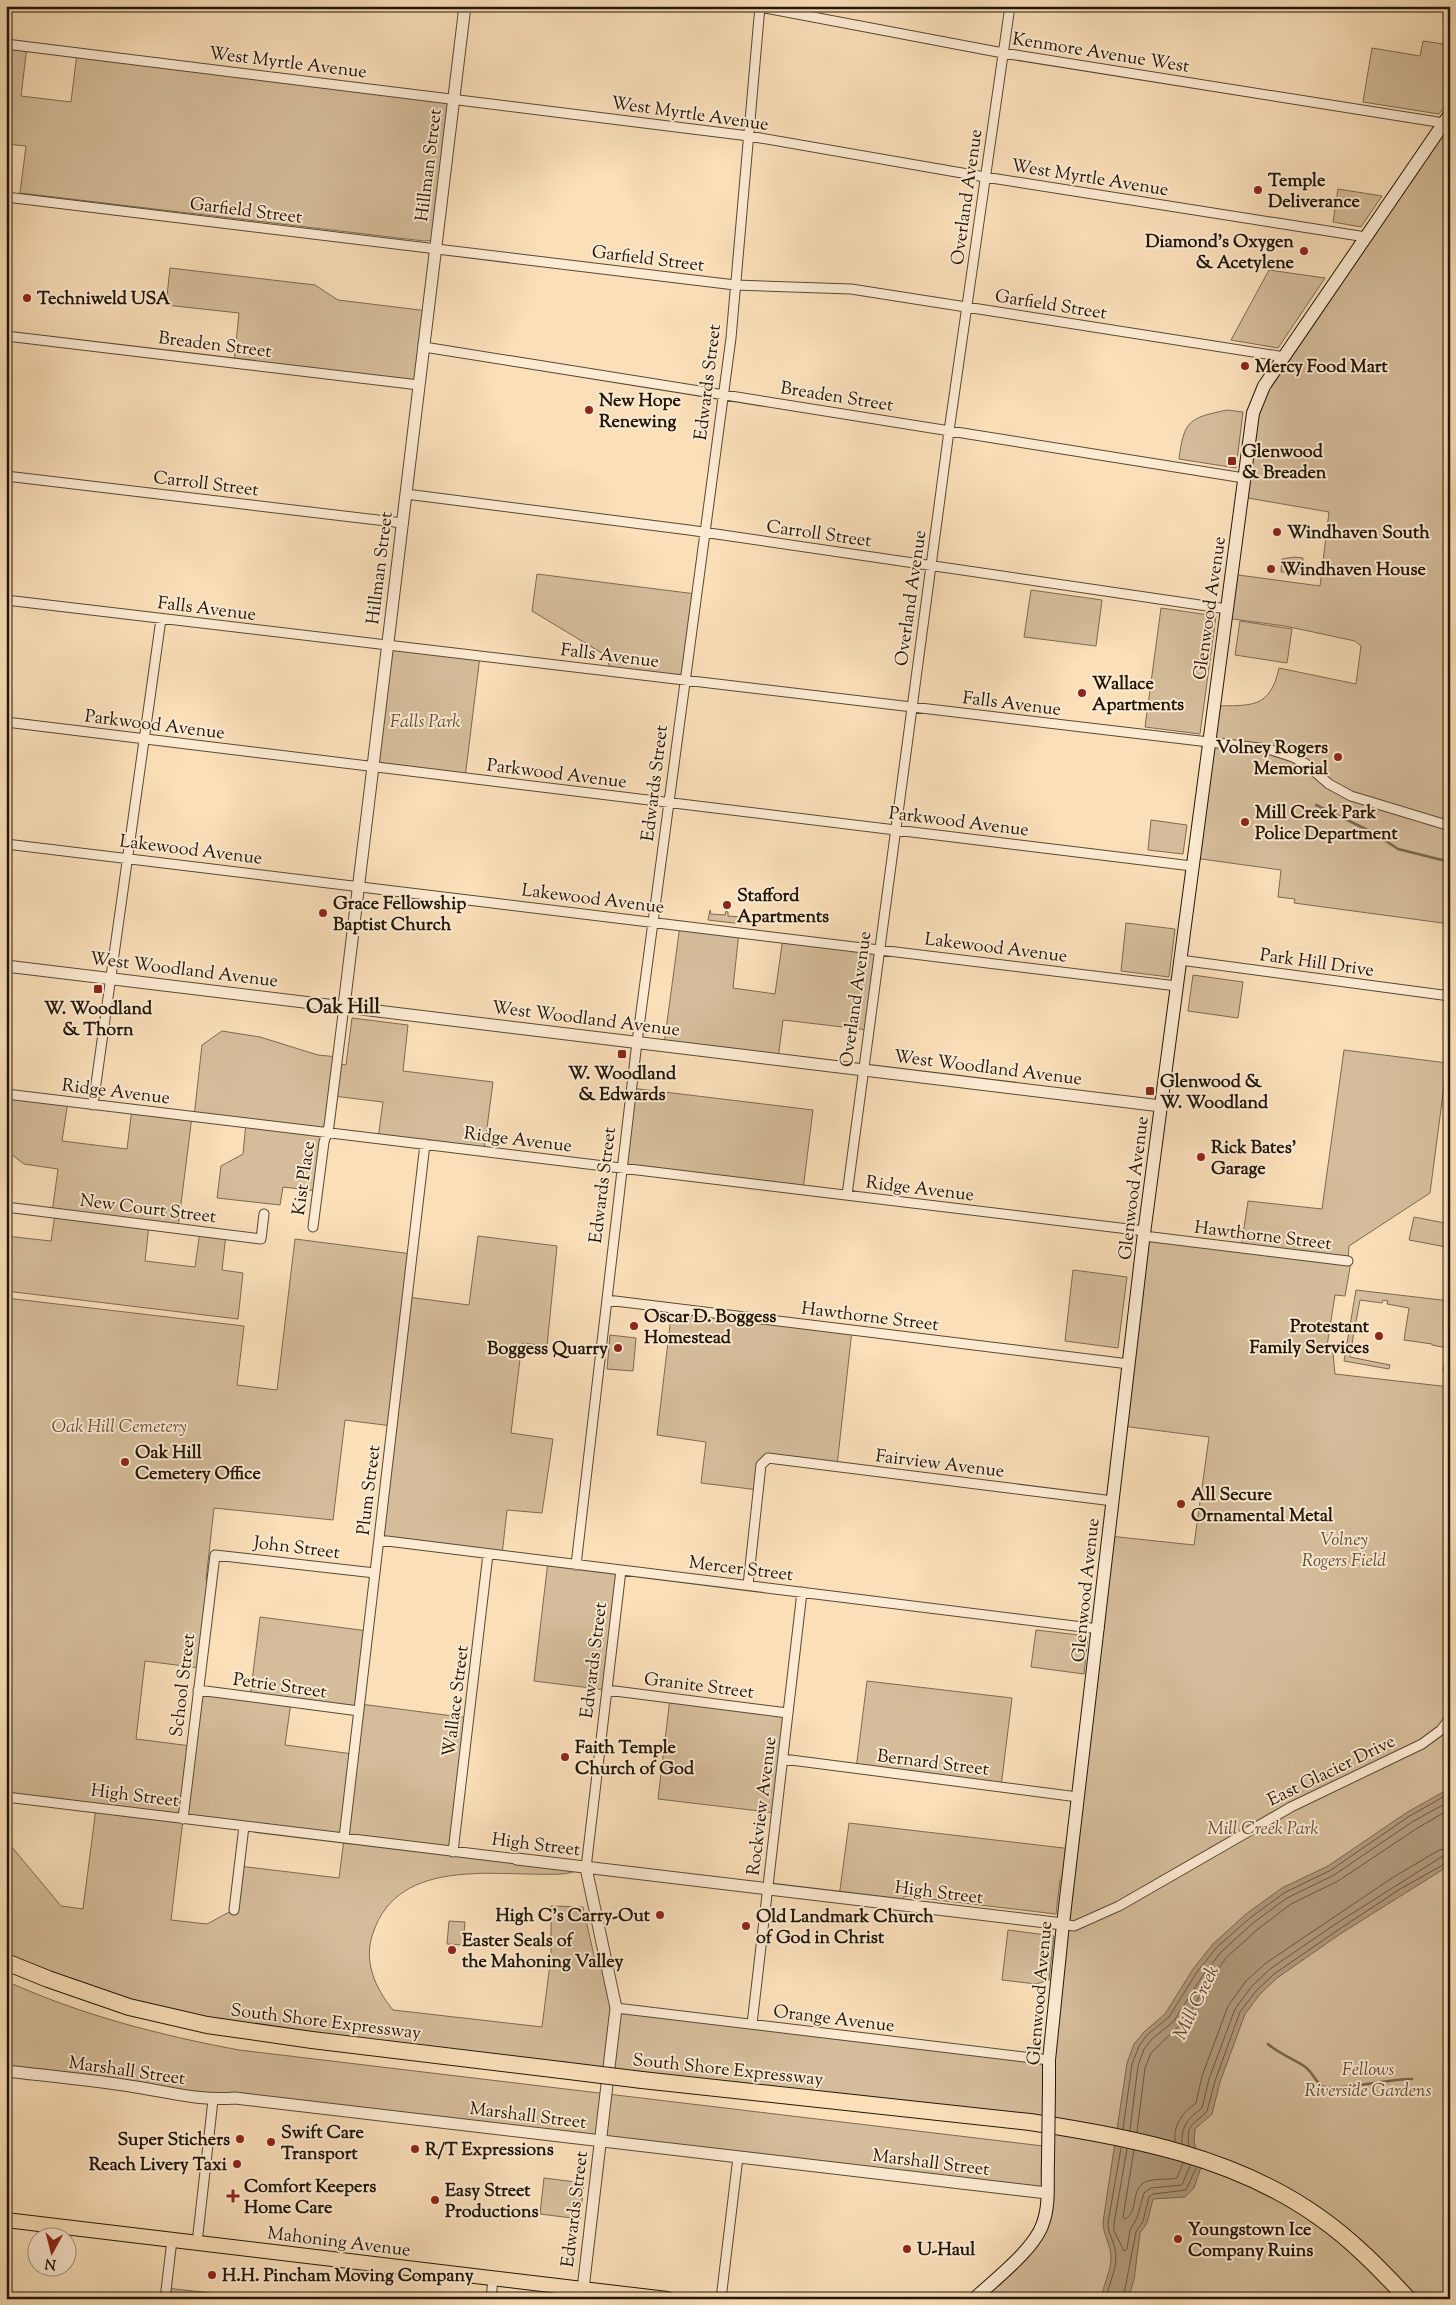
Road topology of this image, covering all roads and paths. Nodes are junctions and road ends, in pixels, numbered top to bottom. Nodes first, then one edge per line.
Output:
1 (465, 6) edge
2 (1010, 6) edge
3 (758, 7) edge
4 (6, 44) edge
5 (1003, 53) junction
6 (454, 99) junction
7 (1447, 119) edge
8 (748, 136) junction
9 (985, 177) junction
10 (6, 197) edge
11 (1366, 237) junction
12 (436, 249) junction
13 (736, 285) junction
14 (966, 307) junction
15 (6, 336) edge
16 (424, 348) junction
17 (1285, 357) junction
18 (419, 385) junction
19 (723, 395) junction
20 (949, 431) junction
21 (6, 476) edge
22 (1244, 478) junction
23 (406, 494) junction
24 (402, 523) junction
25 (705, 533) junction
26 (930, 566) junction
27 (6, 600) edge
28 (1227, 609) junction
29 (161, 619) junction
30 (388, 645) junction
31 (685, 680) junction
32 (911, 707) junction
33 (6, 722) edge
34 (144, 739) junction
35 (1209, 742) junction
36 (373, 767) junction
37 (669, 803) junction
38 (1450, 826) edge
39 (894, 830) junction
40 (6, 844) edge
41 (128, 858) junction
42 (1192, 866) junction
43 (358, 886) junction
44 (653, 922) junction
45 (878, 949) junction
46 (1180, 960) junction
47 (6, 966) edge
48 (111, 978) junction
49 (1177, 986) junction
50 (1450, 996) edge
51 (344, 1006) junction
52 (637, 1042) junction
53 (862, 1069) junction
54 (6, 1094) edge
55 (93, 1104) junction
56 (1161, 1106) junction
57 (326, 1132) junction
58 (425, 1144) junction
59 (622, 1168) junction
60 (846, 1195) junction
61 (6, 1207) edge
62 (264, 1214) dead end
63 (313, 1227) dead end
64 (1144, 1234) junction
65 (1348, 1261) dead end
66 (607, 1300) junction
67 (1129, 1364) junction
68 (1113, 1501) junction
69 (379, 1540) junction
70 (488, 1554) junction
71 (215, 1555) joint
72 (576, 1565) junction
73 (621, 1570) junction
74 (375, 1573) junction
75 (748, 1585) junction
76 (802, 1592) junction
77 (1099, 1629) junction
78 (198, 1690) junction
79 (607, 1690) junction
80 (358, 1711) junction
81 (788, 1713) junction
82 (1450, 1718) edge
83 (783, 1759) junction
84 (6, 1796) edge
85 (1078, 1797) junction
86 (183, 1818) junction
87 (244, 1826) junction
88 (344, 1838) junction
89 (453, 1852) junction
90 (517, 1860) joint
91 (586, 1868) junction
92 (767, 1890) junction
93 (234, 1910) dead end
94 (1063, 1924) junction
95 (6, 1962) edge
96 (616, 2008) junction
97 (752, 2024) junction
98 (1049, 2060) junction
99 (6, 2071) edge
100 (213, 2100) junction
101 (600, 2141) junction
102 (738, 2157) junction
103 (1047, 2194) junction
104 (6, 2220) edge
105 (172, 2240) junction
106 (196, 2243) junction
107 (493, 2279) junction
108 (583, 2289) junction
109 (165, 2299) edge
110 (491, 2299) edge
111 (667, 2299) edge
112 (721, 2299) edge
113 (974, 2299) edge
114 (1408, 2299) edge

1 - 6 street, Hillman Street
2 - 5 street, Overland Avenue
3 - 5 street, Kenmore Avenue West
3 - 8 street, Edwards Street
4 - 6 street, West Myrtle Avenue
5 - 7 street, Kenmore Avenue West
5 - 9 street, Overland Avenue
6 - 8 street, West Myrtle Avenue
6 - 12 street, Hillman Street
7 - 11 main road, Glenwood Avenue
8 - 9 street, West Myrtle Avenue
8 - 13 street, Edwards Street
9 - 11 street, West Myrtle Avenue
9 - 14 street, Overland Avenue
10 - 12 street, Garfield Street
11 - 17 main road, Glenwood Avenue
12 - 13 street, Garfield Street
12 - 16 street, Hillman Street
13 - 14 street, Garfield Street
13 - 19 street, Edwards Street
14 - 17 street, Garfield Street
14 - 20 street, Overland Avenue
15 - 18 street, Breaden Street
16 - 18 street, Hillman Street
16 - 19 street, Breaden Street
17 - 22 main road, Glenwood Avenue
18 - 23 street, Hillman Street
19 - 20 street, Breaden Street
19 - 25 street, Edwards Street
20 - 22 street, Breaden Street
20 - 26 street, Overland Avenue
21 - 24 street, Carroll Street
22 - 28 main road, Glenwood Avenue
23 - 24 street, Hillman Street
23 - 25 street, Carroll Street
24 - 30 street, Hillman Street
25 - 26 street, Carroll Street
25 - 31 street, Edwards Street
26 - 28 street, Carroll Street
26 - 32 street, Overland Avenue
27 - 29 street, Falls Avenue
28 - 35 main road, Glenwood Avenue
29 - 30 street, Falls Avenue
29 - 34 street
30 - 31 street, Falls Avenue
30 - 36 street, Hillman Street
31 - 32 street, Falls Avenue
31 - 37 street, Edwards Street
32 - 35 street, Falls Avenue
32 - 39 street, Overland Avenue
33 - 34 street, Parkwood Avenue
34 - 36 street, Parkwood Avenue
34 - 41 street
35 - 38 street, Falls Avenue
35 - 42 main road, Glenwood Avenue
36 - 37 street, Parkwood Avenue
36 - 43 street, Hillman Street
37 - 39 street, Parkwood Avenue
37 - 44 street, Edwards Street
39 - 42 street, Parkwood Avenue
39 - 45 street, Overland Avenue
40 - 41 street, Lakewood Avenue
41 - 43 street, Lakewood Avenue
41 - 48 street
42 - 46 main road, Glenwood Avenue
43 - 44 street, Lakewood Avenue
43 - 51 street, Hillman Street
44 - 45 street, Lakewood Avenue
44 - 52 street, Edwards Street
45 - 49 street, Lakewood Avenue
45 - 53 street, Overland Avenue
46 - 49 main road, Glenwood Avenue
46 - 50 street, Park Hill Drive
47 - 48 street, West Woodland Avenue
48 - 51 street, West Woodland Avenue
48 - 55 street
49 - 56 main road, Glenwood Avenue
51 - 52 street, West Woodland Avenue
51 - 57 street, Hillman Street
52 - 53 street, West Woodland Avenue
52 - 59 street, Edwards Street
53 - 56 street, West Woodland Avenue
53 - 60 street, Overland Avenue
54 - 55 street, Ridge Avenue
55 - 57 street, Ridge Avenue
56 - 64 main road, Glenwood Avenue
57 - 58 street, Ridge Avenue
57 - 63 street, Kist Place
58 - 59 street, Ridge Avenue
58 - 69 street, Plum Street
59 - 60 street, Ridge Avenue
59 - 66 street, Edwards Street
60 - 64 street, Ridge Avenue
61 - 62 street, New Court Street
64 - 65 street, Hawthorne Street
64 - 67 main road, Glenwood Avenue
66 - 67 street, Hawthorne Street
66 - 72 street, Edwards Street
67 - 68 main road, Glenwood Avenue
68 - 75 street, Fairview Avenue
68 - 77 main road, Glenwood Avenue
69 - 70 street, Mercer Street
69 - 74 street, Plum Street
70 - 72 street, Mercer Street
70 - 89 street, Wallace Street
71 - 74 street, John Street
71 - 78 street, School Street
72 - 73 street, Mercer Street
73 - 75 street, Mercer Street
73 - 79 street, Edwards Street
74 - 80 street, Plum Street
75 - 76 street, Mercer Street
76 - 77 street, Mercer Street
76 - 81 street, Rockview Avenue
77 - 85 main road, Glenwood Avenue
78 - 80 street, Petrie Street
78 - 86 street, School Street
79 - 81 street, Granite Street
79 - 91 street, Edwards Street
80 - 88 street, Plum Street
81 - 83 street, Rockview Avenue
82 - 94 street, East Glacier Drive
83 - 85 street, Bernard Street
83 - 92 street, Rockview Avenue
84 - 86 street, High Street
85 - 94 main road, Glenwood Avenue
86 - 87 street, High Street
87 - 88 street, High Street
87 - 93 street
88 - 89 street, High Street
89 - 90 street, High Street
90 - 91 street, High Street
91 - 92 street, High Street
91 - 96 street, Edwards Street
92 - 94 street, High Street
92 - 97 street, Rockview Avenue
94 - 98 main road, Glenwood Avenue
95 - 114 highway, South Shore Expressway, bridge
96 - 97 street, Orange Avenue
96 - 101 street, Edwards Street
97 - 98 street, Orange Avenue
98 - 103 main road, Glenwood Avenue, bridge
99 - 100 street, Marshall Street
100 - 101 street, Marshall Street
100 - 106 street
101 - 102 street, Marshall Street
101 - 108 street, Edwards Street
102 - 103 street, Marshall Street
102 - 112 street
103 - 113 main road, Glenwood Avenue
104 - 105 main road, Mahoning Avenue
105 - 106 main road, Mahoning Avenue
105 - 109 street
106 - 107 main road, Mahoning Avenue
107 - 108 main road, Mahoning Avenue
107 - 110 street
108 - 111 main road, Mahoning Avenue

